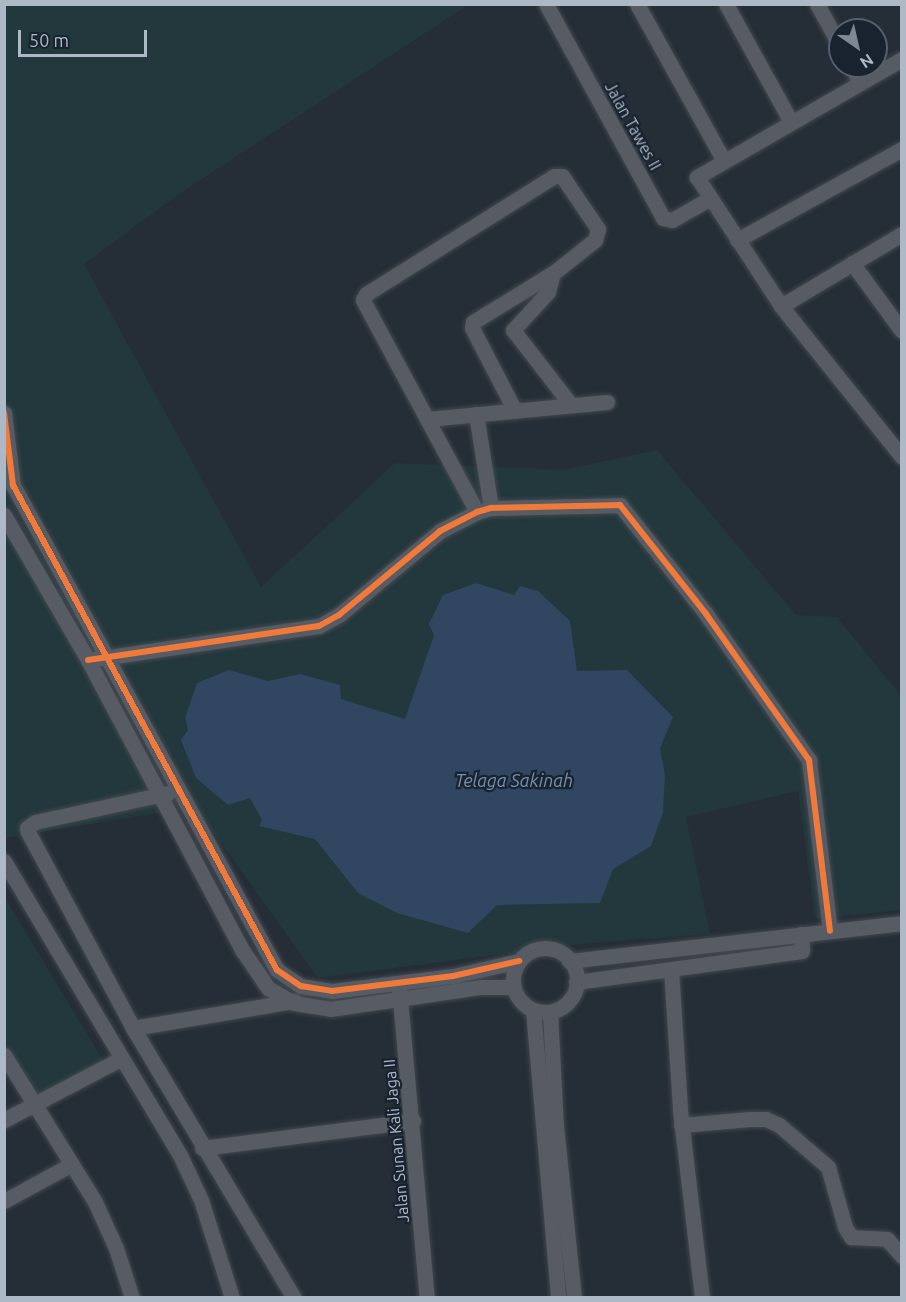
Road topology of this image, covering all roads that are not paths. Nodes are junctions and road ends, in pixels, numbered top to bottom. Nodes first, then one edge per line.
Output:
1 (546, 4) edge
2 (637, 4) edge
3 (726, 4) edge
4 (817, 4) edge
5 (828, 24) edge
6 (902, 59) edge
7 (858, 78) edge
8 (860, 82) junction
9 (790, 120) junction
10 (902, 149) edge
11 (723, 159) junction
12 (709, 199) junction
13 (902, 234) edge
14 (737, 240) junction
15 (852, 263) junction
16 (553, 273) junction
17 (781, 306) junction
18 (902, 331) edge
19 (607, 402) dead end
20 (571, 405) junction
21 (515, 411) junction
22 (4, 413) edge
23 (476, 414) junction
24 (428, 419) junction
25 (902, 457) edge
26 (9, 486) edge
27 (484, 510) junction
28 (4, 515) edge
29 (107, 657) junction
30 (88, 660) junction
31 (179, 790) junction
32 (160, 795) junction
33 (4, 861) edge
34 (902, 923) edge
35 (830, 931) junction
36 (801, 934) junction
37 (519, 961) junction
38 (570, 961) junction
39 (672, 969) junction
40 (576, 981) junction
41 (301, 986) junction
42 (513, 987) junction
43 (400, 990) junction
44 (294, 1003) junction
45 (533, 1010) junction
46 (550, 1012) junction
47 (133, 1028) junction
48 (4, 1055) edge
49 (120, 1059) junction
50 (36, 1104) junction
51 (4, 1120) edge
52 (413, 1121) junction
53 (681, 1125) junction
54 (202, 1148) junction
55 (72, 1164) junction
56 (4, 1201) edge
57 (902, 1256) edge
58 (132, 1298) edge
59 (232, 1298) edge
60 (294, 1298) edge
61 (427, 1298) edge
62 (558, 1298) edge
63 (574, 1298) edge
64 (702, 1298) edge

1 - 12 street, Jalan Tawes II
2 - 11 street
3 - 9 street
4 - 5 street
6 - 8 street
7 - 8 street
8 - 9 street
9 - 11 street
10 - 14 street
11 - 12 street
12 - 14 street
13 - 15 street
14 - 17 street
15 - 17 street
15 - 18 street
16 - 20 street
16 - 21 street
16 - 24 street
17 - 25 street
19 - 20 street
20 - 21 street
21 - 23 street
22 - 26 street
23 - 24 street
23 - 27 street
24 - 27 street
26 - 29 street
27 - 29 street
27 - 35 street
28 - 30 street
29 - 30 street
29 - 31 street
30 - 32 street
31 - 32 street
31 - 41 street
32 - 44 street
32 - 47 street
33 - 49 street
34 - 35 street
35 - 36 street
36 - 38 street
36 - 39 street
37 - 38 street
37 - 42 street
37 - 43 street
38 - 40 street
39 - 40 street
39 - 53 street
40 - 46 street
41 - 43 street
41 - 44 street
42 - 43 street
42 - 45 street
43 - 44 street
43 - 52 street, Jalan Sunan Kali Jaga II
44 - 47 street
45 - 46 street
45 - 62 street
46 - 63 street
47 - 54 street
48 - 50 street
49 - 50 street
49 - 59 street
50 - 51 street
50 - 55 street
52 - 54 street
52 - 61 street, Jalan Sunan Kali Jaga II
53 - 57 street
53 - 64 street
54 - 60 street
55 - 56 street
55 - 58 street

